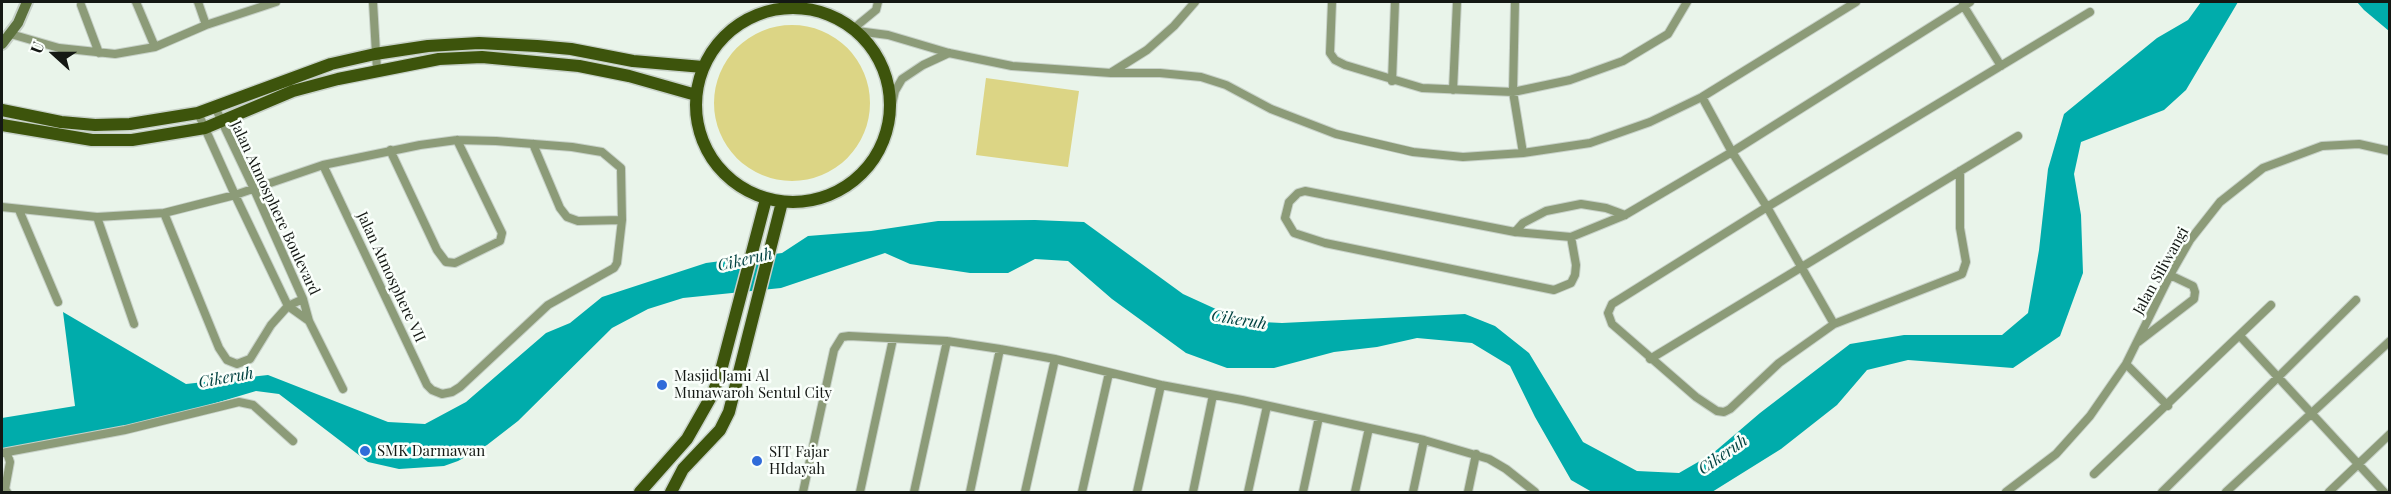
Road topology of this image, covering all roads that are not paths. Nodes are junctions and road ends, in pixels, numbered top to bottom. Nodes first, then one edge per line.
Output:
1 (27, 2) edge
2 (136, 2) edge
3 (198, 2) edge
4 (276, 2) edge
5 (374, 2) edge
6 (878, 2) edge
7 (1195, 2) edge
8 (1332, 2) edge
9 (1395, 2) edge
10 (1457, 2) edge
11 (1515, 2) edge
12 (1687, 2) edge
13 (1856, 2) edge
14 (1966, 3) edge
15 (800, 4) edge
16 (81, 5) dead end
17 (253, 5) edge
18 (2090, 12) dead end
19 (206, 25) junction
20 (856, 30) junction
21 (14, 35) dead end
22 (2, 44) edge
23 (155, 47) junction
24 (99, 53) junction
25 (949, 53) junction
26 (375, 54) junction
27 (2001, 66) junction
28 (703, 67) junction
29 (378, 70) junction
30 (1111, 73) junction
31 (1392, 81) junction
32 (1453, 90) junction
33 (1513, 92) junction
34 (696, 95) junction
35 (1702, 97) junction
36 (215, 107) junction
37 (891, 109) junction
38 (2, 110) edge
39 (198, 113) junction
40 (220, 122) junction
41 (2, 125) edge
42 (205, 128) junction
43 (2018, 136) dead end
44 (458, 140) junction
45 (533, 144) junction
46 (390, 150) junction
47 (2390, 151) edge
48 (1731, 152) junction
49 (1523, 153) junction
50 (323, 165) junction
51 (1960, 171) junction
52 (254, 189) junction
53 (235, 195) junction
54 (766, 199) junction
55 (782, 202) junction
56 (2, 207) edge
57 (1767, 207) junction
58 (19, 210) junction
59 (164, 213) junction
60 (1625, 215) junction
61 (97, 217) junction
62 (622, 220) junction
63 (1515, 232) junction
64 (1571, 237) junction
65 (1802, 267) junction
66 (2170, 275) junction
67 (303, 299) junction
68 (2356, 300) dead end
69 (58, 302) dead end
70 (2271, 305) dead end
71 (288, 306) junction
72 (309, 321) junction
73 (134, 324) dead end
74 (1834, 324) junction
75 (2240, 336) junction
76 (893, 339) junction
77 (948, 341) junction
78 (2390, 341) edge
79 (2137, 343) junction
80 (1000, 349) junction
81 (1650, 359) junction
82 (1055, 360) junction
83 (2126, 364) junction
84 (1109, 373) junction
85 (2278, 378) junction
86 (1161, 385) junction
87 (344, 389) dead end
88 (1213, 395) junction
89 (1267, 406) junction
90 (2168, 406) junction
91 (2311, 412) junction
92 (1319, 417) junction
93 (1369, 428) junction
94 (2390, 434) edge
95 (1424, 440) junction
96 (293, 441) dead end
97 (4, 453) edge
98 (1476, 454) junction
99 (2357, 464) junction
100 (683, 469) junction
101 (2094, 474) dead end
102 (1524, 488) edge
103 (7, 492) edge
104 (640, 492) edge
105 (671, 492) edge
106 (681, 492) edge
107 (803, 492) edge
108 (860, 492) edge
109 (914, 492) edge
110 (970, 492) edge
111 (1025, 492) edge
112 (1082, 492) edge
113 (1137, 492) edge
114 (1192, 492) edge
115 (1248, 492) edge
116 (1303, 492) edge
117 (1355, 492) edge
118 (1413, 492) edge
119 (1468, 492) edge
120 (1535, 492) edge
121 (2006, 492) edge
122 (2162, 492) edge
123 (2226, 492) edge
124 (2329, 492) edge
125 (2384, 492) edge

1 - 22 street
2 - 23 street
3 - 19 street
4 - 17 street
5 - 26 street
6 - 20 street
7 - 30 street
8 - 31 street
9 - 31 street
10 - 32 street
11 - 33 street
12 - 33 street
13 - 35 street
14 - 27 street
14 - 48 street
15 - 20 main road
15 - 28 main road
16 - 24 street
17 - 19 street
18 - 27 street
19 - 23 street
20 - 25 street
20 - 37 main road
21 - 24 street
23 - 24 street
25 - 30 street
25 - 37 street
26 - 28 main road
26 - 29 street
26 - 36 main road
27 - 57 street
28 - 34 main road
29 - 34 main road
29 - 40 main road
30 - 49 street
31 - 32 street
32 - 33 street
33 - 49 street
34 - 54 main road
35 - 48 street
35 - 49 street
36 - 39 main road
36 - 40 street, Jalan Atmosphere Boulevard
37 - 55 main road
38 - 39 main road
39 - 42 street, Jalan Atmosphere Boulevard
40 - 42 main road
40 - 52 street, Jalan Atmosphere Boulevard
41 - 42 main road
42 - 53 street, Jalan Atmosphere Boulevard
43 - 51 street
44 - 45 street
44 - 46 street
44 - 46 street
45 - 62 street
45 - 62 street
46 - 50 street
47 - 66 street, Jalan Siliwangi
48 - 57 street
48 - 60 street
50 - 52 street
50 - 62 street, Jalan Atmosphere VII
51 - 65 street
51 - 74 street
52 - 53 street
52 - 67 street, Jalan Atmosphere Boulevard
53 - 59 street
53 - 71 street, Jalan Atmosphere Boulevard
54 - 55 main road
54 - 104 main road
55 - 100 main road
56 - 58 street
57 - 65 street
57 - 81 street
58 - 61 street
58 - 69 street
59 - 61 street
59 - 71 street
60 - 63 street
60 - 64 street
61 - 73 street
63 - 64 street
63 - 64 street
65 - 74 street
65 - 81 street
66 - 79 street, Jalan Siliwangi
66 - 79 street
67 - 71 street
67 - 72 street, Jalan Atmosphere Boulevard
68 - 85 street
70 - 75 street
71 - 72 street, Jalan Atmosphere Boulevard
72 - 87 street, Jalan Atmosphere Boulevard
74 - 81 street
75 - 85 street
75 - 90 street
76 - 77 street
76 - 107 street
76 - 108 street
77 - 80 street
77 - 109 street
78 - 91 street
79 - 83 street, Jalan Siliwangi
80 - 82 street
80 - 110 street
82 - 84 street
82 - 111 street
83 - 90 street
83 - 121 street, Jalan Siliwangi
84 - 86 street
84 - 112 street
85 - 91 street
85 - 122 street
86 - 88 street
86 - 113 street
88 - 89 street
88 - 114 street
89 - 92 street
89 - 115 street
90 - 101 street
91 - 99 street
91 - 123 street
92 - 93 street
92 - 116 street
93 - 95 street
93 - 117 street
94 - 99 street
95 - 98 street
95 - 118 street
96 - 97 street
97 - 103 street
98 - 102 street
98 - 119 street
99 - 124 street
99 - 125 street
100 - 105 main road
100 - 106 main road
102 - 120 street

